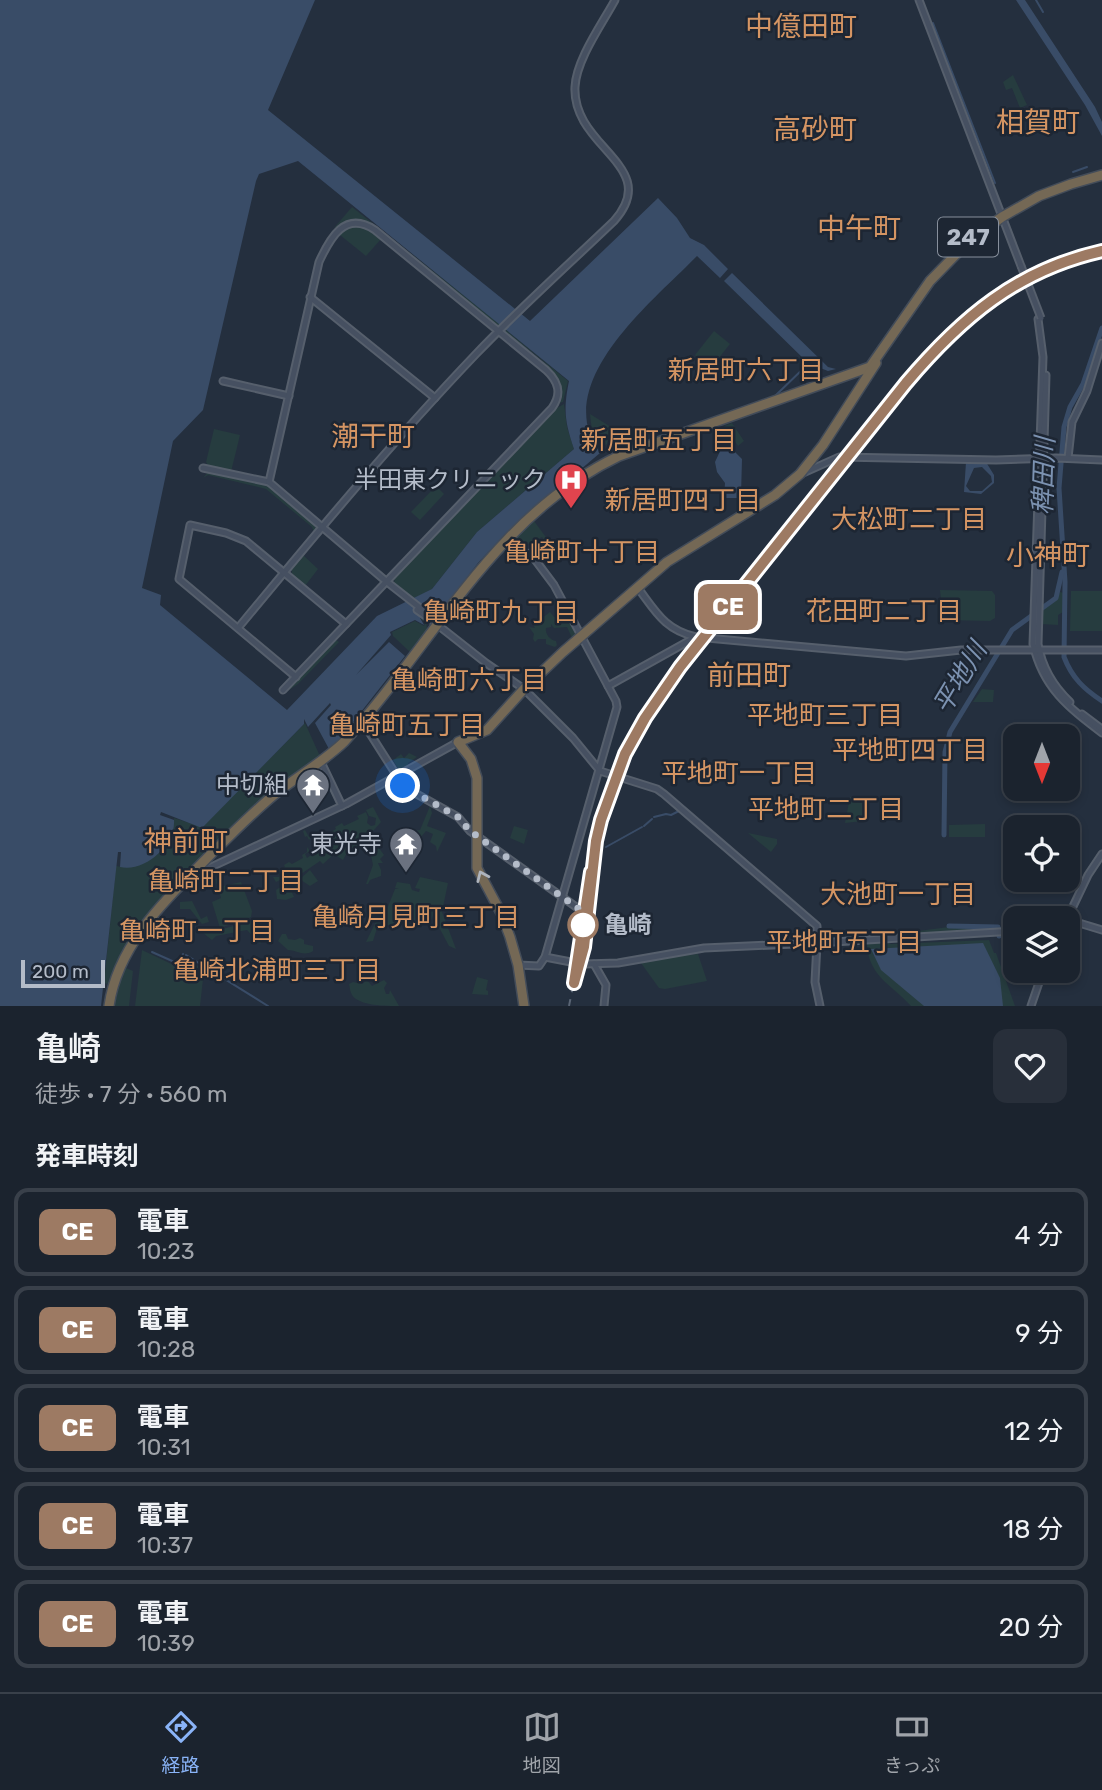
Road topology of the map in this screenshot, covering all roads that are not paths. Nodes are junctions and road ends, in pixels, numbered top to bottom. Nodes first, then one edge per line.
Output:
1 (615, 0) edge
2 (919, 0) edge
3 (1102, 173) edge
4 (1000, 211) junction
5 (310, 297) junction
6 (501, 329) junction
7 (1102, 344) edge
8 (876, 357) junction
9 (867, 371) junction
10 (223, 381) dead end
11 (289, 396) junction
12 (435, 398) junction
13 (1041, 458) junction
14 (1067, 458) junction
15 (1102, 460) edge
16 (203, 468) dead end
17 (800, 474) junction
18 (269, 482) junction
19 (321, 527) junction
20 (530, 554) dead end
21 (284, 572) junction
22 (387, 582) junction
23 (638, 588) junction
24 (432, 620) junction
25 (346, 624) junction
26 (238, 628) junction
27 (582, 636) junction
28 (695, 636) junction
29 (1037, 650) junction
30 (1102, 650) edge
31 (296, 677) junction
32 (608, 686) junction
33 (524, 689) junction
34 (283, 691) dead end
35 (362, 721) junction
36 (1102, 731) edge
37 (458, 742) junction
38 (321, 762) junction
39 (600, 771) junction
40 (397, 775) junction
41 (342, 806) junction
42 (477, 836) junction
43 (1102, 854) edge
44 (186, 879) junction
45 (563, 897) junction
46 (1075, 906) edge
47 (579, 909) dead end
48 (1080, 923) edge
49 (1102, 930) edge
50 (1003, 932) edge
51 (817, 943) junction
52 (545, 957) junction
53 (594, 964) junction
54 (518, 965) junction
55 (1039, 983) edge
56 (109, 1006) edge
57 (524, 1006) edge
58 (604, 1006) edge
59 (820, 1006) edge
60 (1031, 1006) edge

1 - 6 street
2 - 4 street
3 - 4 highway, 247
4 - 8 highway, 247
4 - 8 highway, 247
4 - 13 street, bridge
5 - 6 street
5 - 11 street
5 - 12 street
6 - 12 street
6 - 22 street
7 - 14 street
8 - 9 highway, 247
9 - 17 highway
9 - 24 highway, 247
10 - 11 street
11 - 18 street
12 - 19 street
13 - 14 street
13 - 17 street
13 - 29 street
14 - 15 street
16 - 18 street
17 - 23 highway
18 - 19 street
19 - 21 street
19 - 22 street
20 - 27 street
21 - 25 street
21 - 26 street
21 - 26 street
22 - 24 street
22 - 25 street
23 - 27 highway
23 - 28 street
24 - 33 street
24 - 35 highway, 247
25 - 31 street
26 - 31 street
27 - 32 street
27 - 33 highway
28 - 29 street
28 - 32 street
29 - 30 street
29 - 36 street
31 - 34 street
32 - 39 street
33 - 37 highway
33 - 39 street
35 - 38 highway, 247
35 - 40 street
37 - 40 street
37 - 42 highway
38 - 41 street
38 - 44 highway, 247
39 - 45 street
39 - 51 street
40 - 41 street
40 - 42 street
41 - 44 street
42 - 45 street
54 -> 42 highway
43 - 46 street
44 - 56 highway, 247
45 - 47 street
45 - 52 street
48 - 49 street
50 - 51 street
51 - 53 street
51 - 59 street
52 - 53 street, bridge
52 - 54 street
53 - 58 street
54 - 57 highway
55 - 60 street

